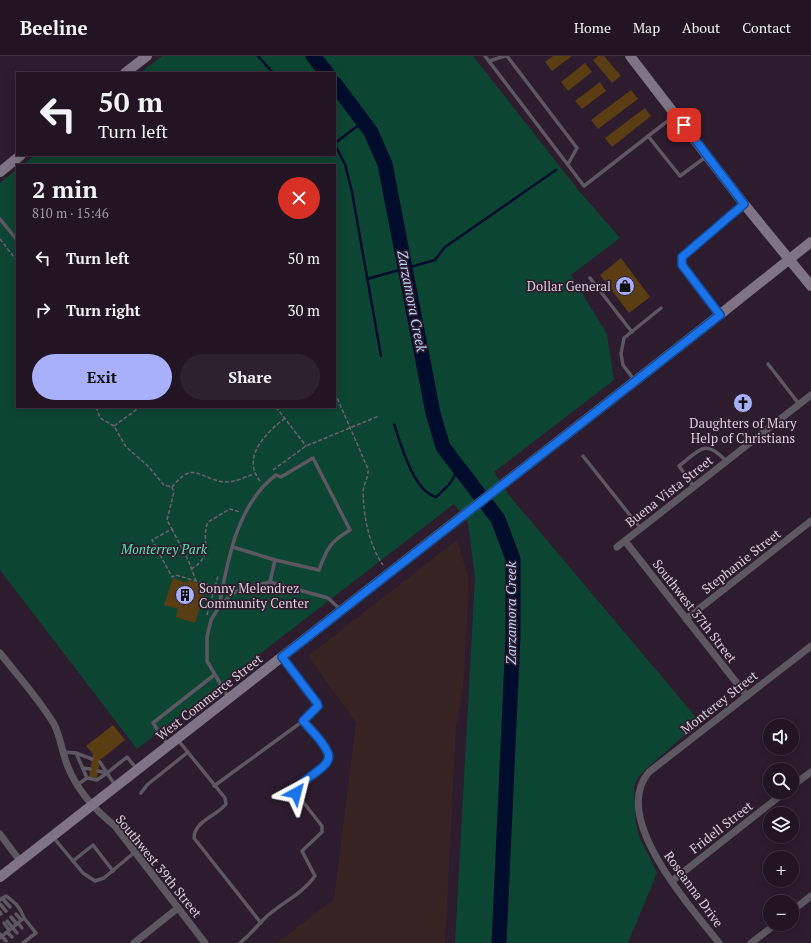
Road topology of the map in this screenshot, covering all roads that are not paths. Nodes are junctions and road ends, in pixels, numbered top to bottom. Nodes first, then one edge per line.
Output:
1 (147, 56) edge
2 (485, 56) edge
3 (506, 56) edge
4 (630, 56) edge
5 (489, 61) junction
6 (126, 72) edge
7 (676, 115) junction
8 (648, 136) junction
9 (707, 155) junction
10 (20, 156) edge
11 (568, 164) junction
12 (0, 172) edge
13 (744, 204) junction
14 (0, 219) edge
15 (16, 239) edge
16 (811, 242) edge
17 (789, 259) junction
18 (590, 278) dead end
19 (811, 286) edge
20 (661, 308) dead end
21 (720, 315) junction
22 (632, 332) junction
23 (768, 364) dead end
24 (636, 381) junction
25 (811, 395) edge
26 (799, 404) junction
27 (583, 456) dead end
28 (726, 461) junction
29 (694, 487) junction
30 (811, 522) edge
31 (640, 529) junction
32 (625, 541) junction
33 (233, 547) junction
34 (617, 547) dead end
35 (275, 560) junction
36 (270, 582) junction
37 (219, 607) junction
38 (341, 610) junction
39 (686, 619) junction
40 (811, 646) edge
41 (0, 653) edge
42 (282, 657) junction
43 (214, 675) junction
44 (747, 696) junction
45 (229, 698) junction
46 (303, 721) junction
47 (177, 739) junction
48 (169, 745) junction
49 (64, 752) junction
50 (188, 752) junction
51 (76, 754) junction
52 (92, 759) dead end
53 (100, 762) dead end
54 (83, 768) junction
55 (90, 770) dead end
56 (137, 770) junction
57 (98, 771) dead end
58 (811, 772) edge
59 (107, 773) junction
60 (87, 778) junction
61 (643, 779) joint
62 (799, 781) edge
63 (77, 785) junction
64 (214, 786) junction
65 (116, 787) junction
66 (141, 793) dead end
67 (776, 799) edge
68 (92, 805) junction
69 (0, 834) edge
70 (53, 836) junction
71 (136, 852) junction
72 (20, 861) junction
73 (73, 861) junction
74 (113, 871) junction
75 (0, 877) edge
76 (672, 882) junction
77 (811, 896) edge
78 (1, 899) edge
79 (0, 904) edge
80 (799, 905) edge
81 (10, 907) dead end
82 (178, 908) junction
83 (6, 911) dead end
84 (16, 914) dead end
85 (11, 918) dead end
86 (20, 921) junction
87 (5, 922) dead end
88 (261, 923) junction
89 (22, 928) dead end
90 (10, 930) junction
91 (767, 931) edge
92 (17, 933) dead end
93 (1, 936) edge
94 (12, 937) dead end
95 (6, 941) dead end
96 (23, 941) edge
97 (134, 943) edge
98 (205, 943) edge
99 (240, 943) edge
100 (719, 943) edge
101 (751, 943) edge

1 - 6 main road
2 - 5 lane
3 - 5 lane
3 - 11 lane
4 - 7 main road
5 - 11 lane
7 - 8 lane
7 - 9 main road
8 - 9 lane
8 - 11 lane
9 - 13 main road
10 - 12 main road
13 - 17 main road
13 - 21 lane
14 - 15 lane
16 - 17 main road, West Commerce Street
17 - 19 main road
17 - 21 main road, West Commerce Street
18 - 22 lane
20 - 22 lane
21 - 24 main road, West Commerce Street
22 - 24 lane
23 - 26 lane
24 - 38 main road, West Commerce Street
25 - 26 street, Buena Vista Street
26 - 28 street, Buena Vista Street
27 - 31 lane
28 - 29 street, Buena Vista Street
28 - 29 lane
29 - 31 street, Buena Vista Street
30 - 39 street, Stephanie Street
31 - 32 street, Buena Vista Street
32 - 34 street, Buena Vista Street
32 - 39 street, Southwest 37th Street
33 - 35 lane
33 - 35 lane
33 - 37 lane
35 - 36 lane
36 - 37 lane
36 - 38 lane
37 - 43 lane
38 - 42 main road, West Commerce Street
39 - 44 street, Southwest 37th Street
40 - 44 street, Monterey Street
41 - 49 street, Southwest 39th Street
42 - 45 main road, West Commerce Street
42 - 46 lane
43 - 45 lane
43 - 48 lane
44 - 61 street, Monterey Street
45 - 47 main road, West Commerce Street
46 - 64 lane
46 - 88 lane
47 - 48 main road, West Commerce Street
47 - 50 lane
48 - 56 main road, West Commerce Street
49 - 51 lane
49 - 63 street, Southwest 39th Street
50 - 64 lane
50 - 66 lane
51 - 52 lane
51 - 54 lane
53 - 59 lane
54 - 55 lane
54 - 60 lane
56 - 59 lane
56 - 65 main road, West Commerce Street
57 - 59 lane
58 - 62 street
59 - 60 lane
59 - 65 lane
60 - 63 lane
61 - 76 street, Roseanna Drive
63 - 68 street, Southwest 39th Street
64 - 88 lane
65 - 68 main road, West Commerce Street
67 - 76 street, Fridell Street
68 - 70 main road, West Commerce Street
68 - 71 street, Southwest 39th Street
69 - 72 street
70 - 72 main road, West Commerce Street
70 - 73 lane
71 - 74 lane
71 - 82 street, Southwest 39th Street
72 - 75 main road, West Commerce Street
73 - 74 lane
73 - 74 lane
76 - 100 street, Roseanna Drive
77 - 80 street
78 - 81 lane
78 - 86 lane
79 - 83 lane
82 - 97 street
82 - 98 street, Southwest 39th Street
84 - 86 lane
85 - 86 lane
86 - 89 lane
86 - 90 lane
86 - 96 lane
87 - 90 lane
88 - 99 lane
90 - 92 lane
90 - 93 lane
90 - 94 lane
91 - 101 street
93 - 95 lane

